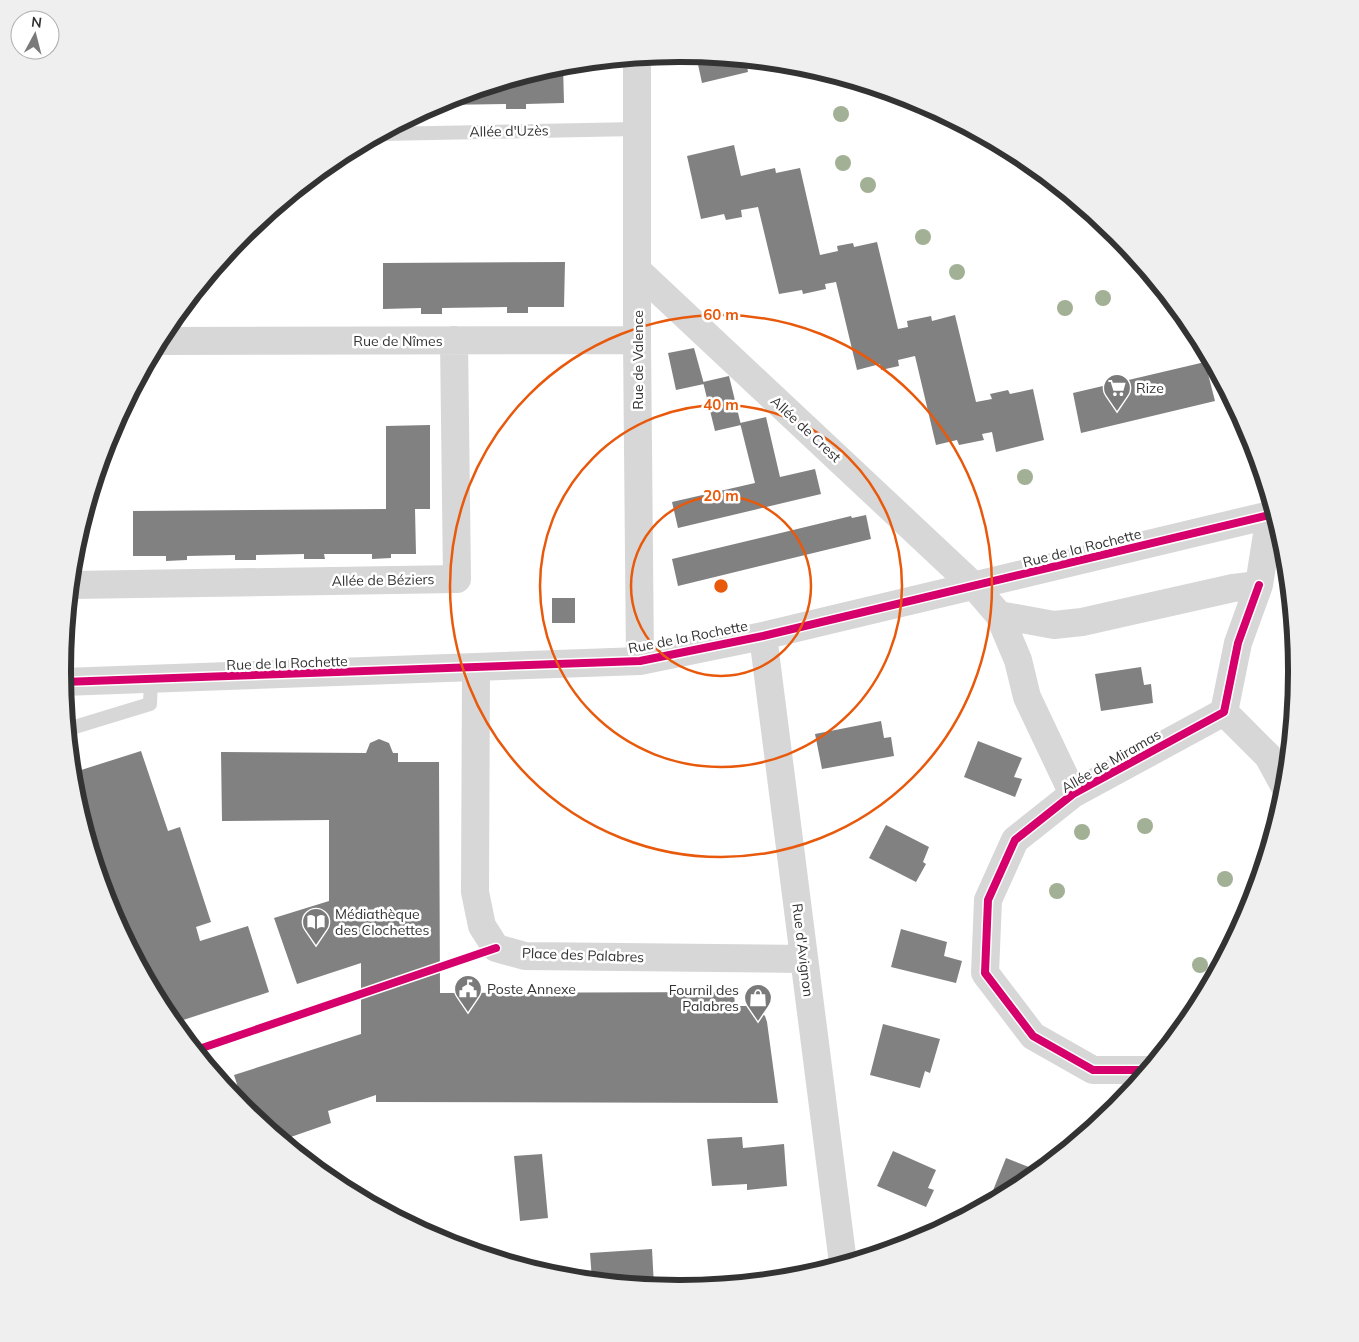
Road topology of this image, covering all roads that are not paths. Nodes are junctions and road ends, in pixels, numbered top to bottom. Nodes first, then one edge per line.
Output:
1 (637, 64) edge
2 (638, 128) junction
3 (394, 134) edge
4 (638, 271) junction
5 (454, 340) junction
6 (637, 340) junction
7 (169, 341) edge
8 (1267, 515) edge
9 (1270, 526) edge
10 (77, 585) edge
11 (1259, 586) junction
12 (975, 587) junction
13 (999, 615) junction
14 (764, 636) junction
15 (640, 661) junction
16 (476, 668) junction
17 (151, 680) junction
18 (71, 682) edge
19 (1224, 712) junction
20 (74, 728) edge
21 (1279, 775) edge
22 (1073, 794) junction
23 (804, 959) junction
24 (1139, 1070) edge
25 (842, 1257) edge

1 - 2 street, Rue de Valence
2 - 3 lane, Allée d'Uzès
2 - 4 street, Rue de Valence
4 - 6 street, Rue de Valence
4 - 12 street, Allée de Crest
5 - 6 street, Rue de Nîmes
5 - 7 street, Rue de Nîmes
5 - 10 street, Allée de Béziers
6 - 15 street, Rue de Valence
8 - 12 street, Rue de la Rochette
9 - 11 street, Rue de la Rochette
11 - 13 street
11 - 19 street
12 - 13 street
12 - 14 street, Rue de la Rochette
13 - 22 street, Allée de Miramas
14 - 15 street, Rue de la Rochette
14 - 23 street, Rue d'Avignon
15 - 16 street, Rue de la Rochette
16 - 17 street, Rue de la Rochette
16 - 23 street, Place des Palabres
17 - 18 street, Rue de la Rochette
17 - 20 lane
19 - 21 street
19 - 22 street, Allée de Miramas
22 - 24 street, Allée de Miramas
23 - 25 street, Rue d'Avignon

